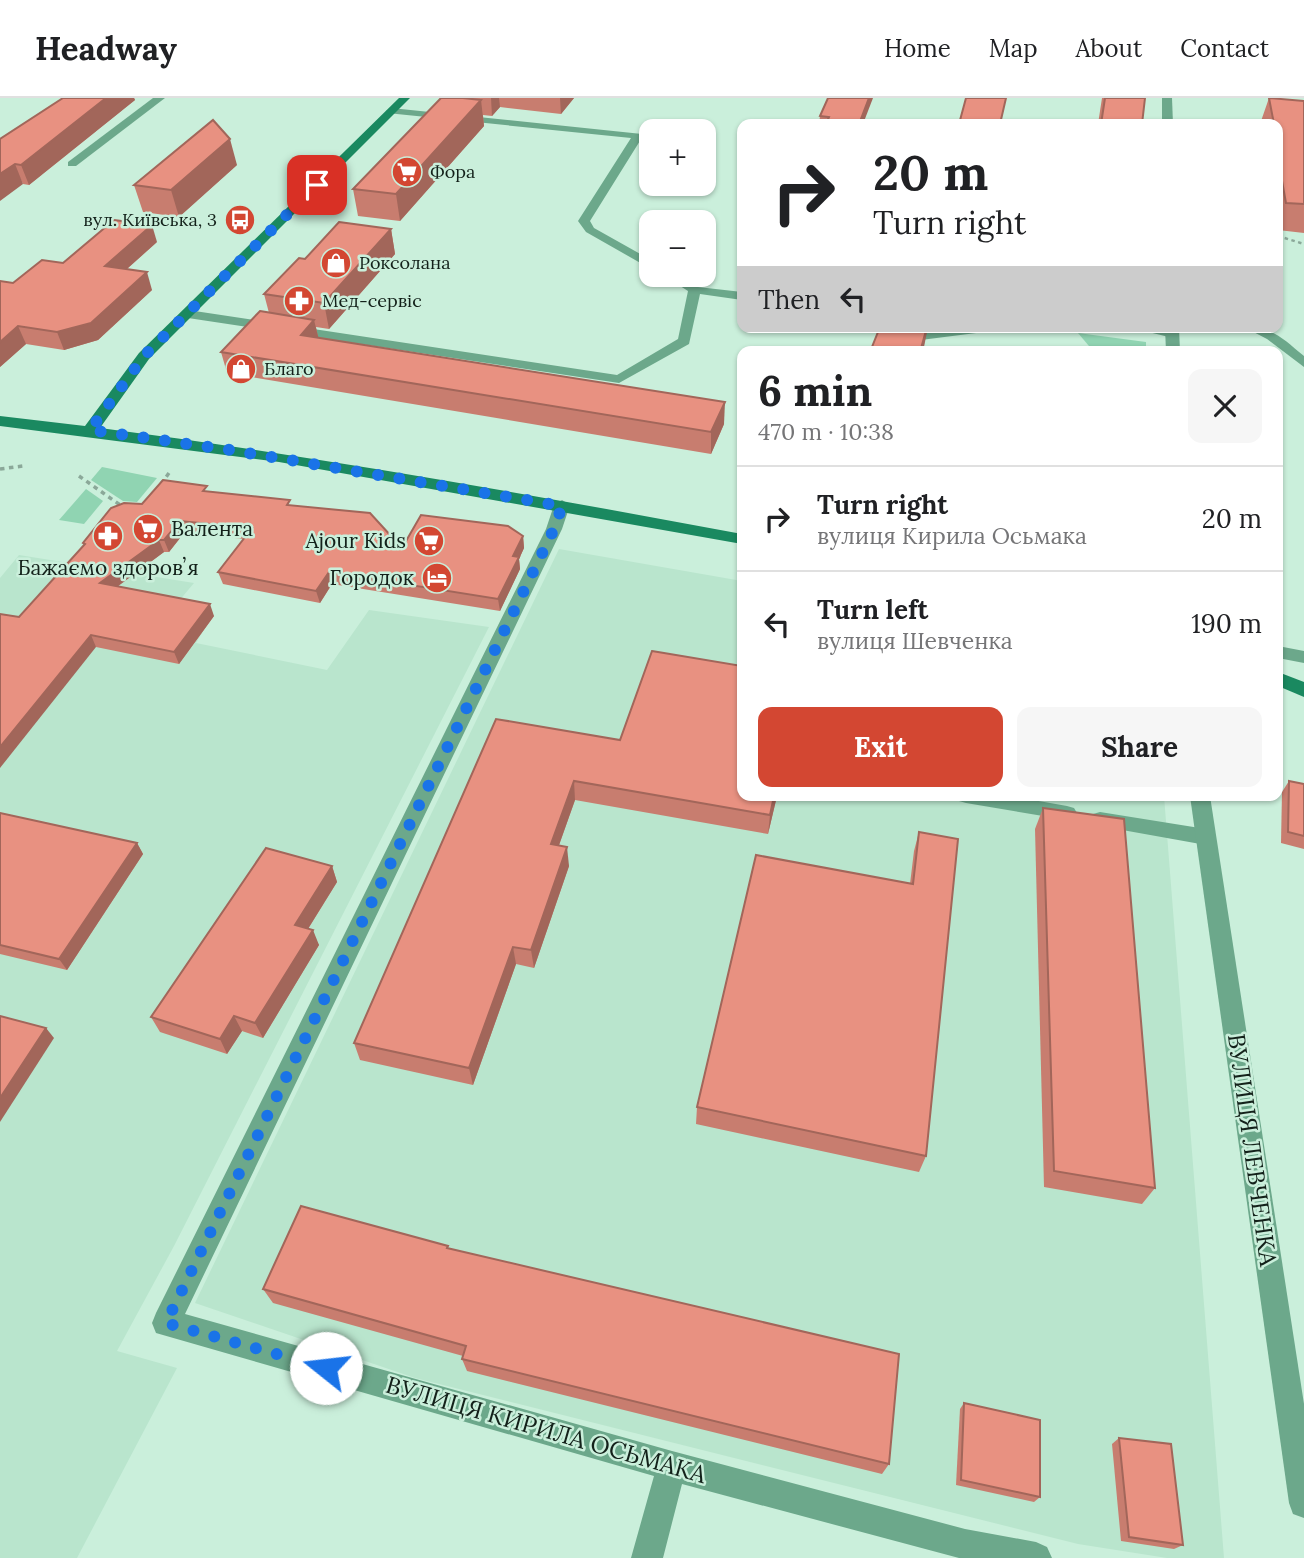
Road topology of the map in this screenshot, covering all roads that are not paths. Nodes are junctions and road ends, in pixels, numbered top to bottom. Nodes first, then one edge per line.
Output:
1 (160, 98) edge
2 (405, 98) edge
3 (1167, 98) edge
4 (391, 111) junction
5 (1168, 119) edge
6 (72, 164) dead end
7 (639, 258) edge
8 (690, 287) edge
9 (695, 290) junction
10 (737, 295) edge
11 (188, 314) junction
12 (885, 333) edge
13 (944, 333) edge
14 (1265, 333) edge
15 (1304, 363) edge
16 (0, 421) edge
17 (90, 430) junction
18 (562, 506) junction
19 (737, 537) edge
20 (1283, 653) edge
21 (1304, 657) edge
22 (1283, 680) edge
23 (1304, 690) edge
24 (995, 801) edge
25 (1201, 801) edge
26 (1206, 837) junction
27 (672, 1466) junction
28 (1304, 1503) edge
29 (965, 1551) edge
30 (647, 1558) edge
31 (1035, 1558) edge

1 - 6 street
2 - 4 main road
3 - 5 street
4 - 7 lane
4 - 11 main road
8 - 9 lane
9 - 10 lane
9 - 11 lane
11 - 17 main road
12 - 13 lane
14 - 15 lane
16 - 17 main road
17 - 18 main road
18 - 19 main road
18 - 27 street, ВУЛИЦЯ КИРИЛА ОСЬМАКА
20 - 21 street
22 - 23 main road
24 - 26 lane
25 - 26 street, ВУЛИЦЯ ЛЕВЧЕНКА
26 - 28 street, ВУЛИЦЯ ЛЕВЧЕНКА
27 - 29 street, ВУЛИЦЯ КИРИЛА ОСЬМАКА
27 - 30 street
29 - 31 street, ВУЛИЦЯ КИРИЛА ОСЬМАКА

